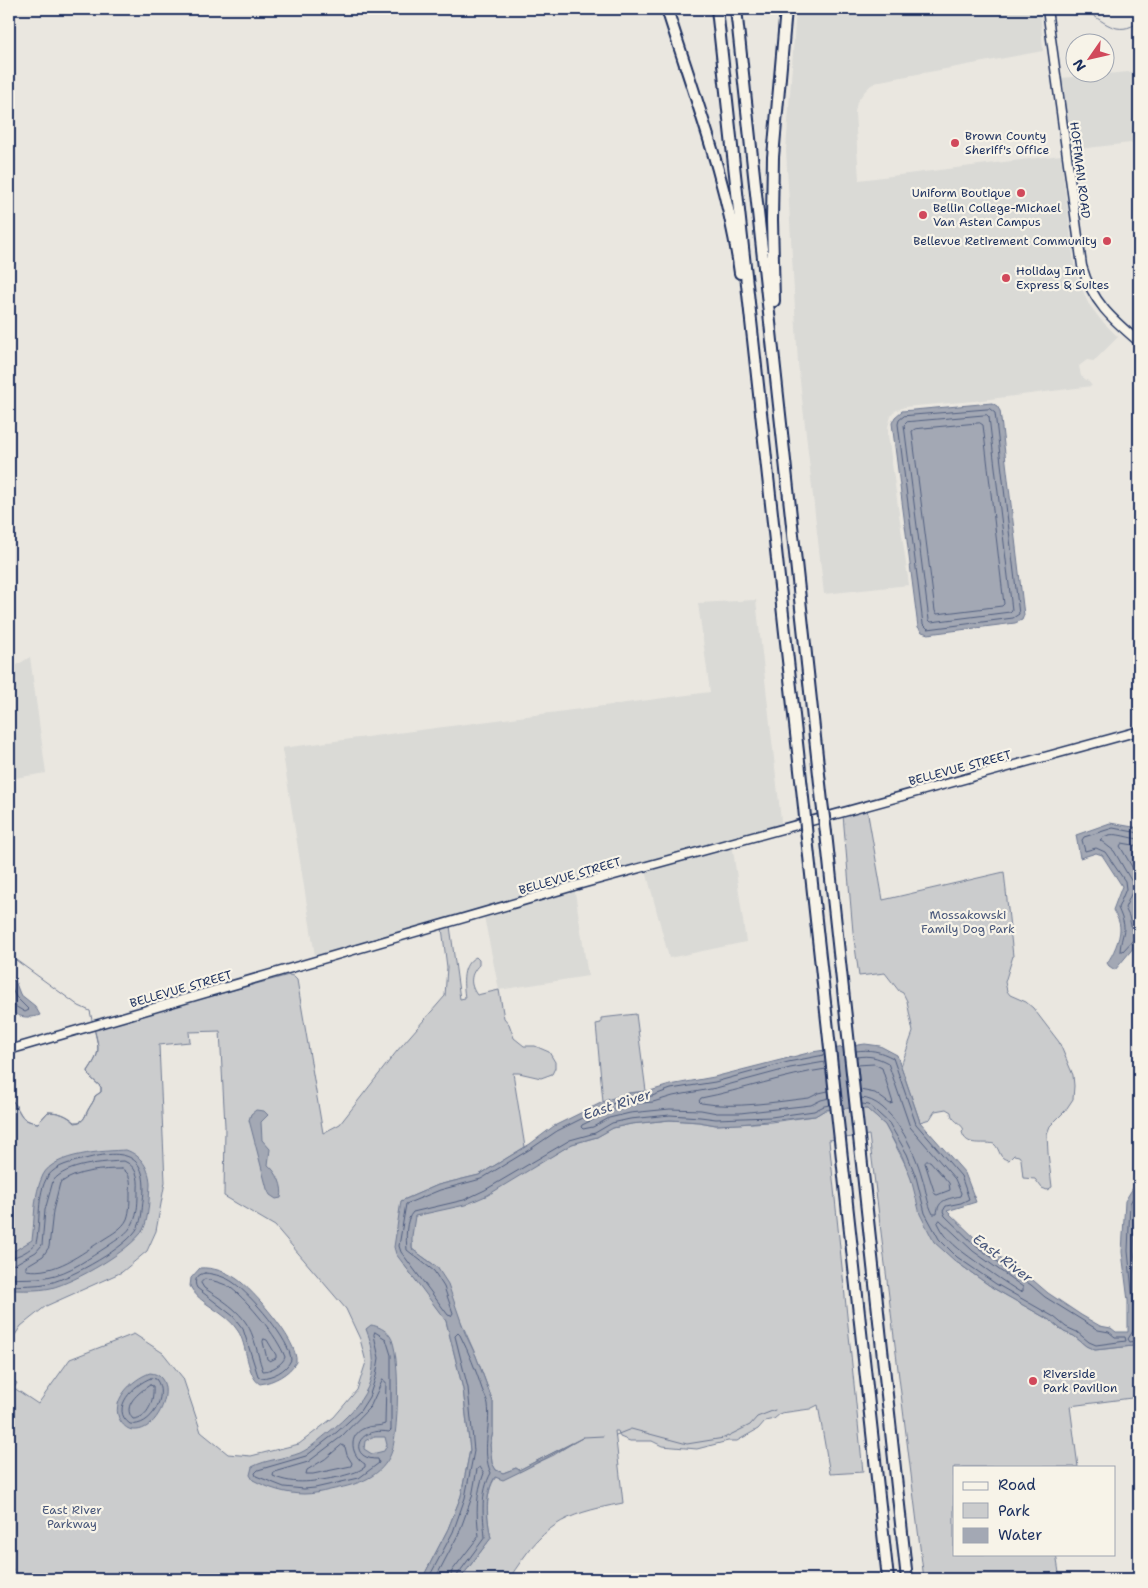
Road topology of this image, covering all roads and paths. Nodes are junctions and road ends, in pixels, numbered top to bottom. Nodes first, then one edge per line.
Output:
1 (667, 9) edge
2 (717, 9) edge
3 (736, 9) edge
4 (786, 9) edge
5 (1047, 9) edge
6 (772, 342) junction
7 (1139, 342) edge
8 (758, 386) junction
9 (1139, 731) edge
10 (9, 1050) edge
11 (888, 1579) edge
12 (907, 1579) edge

1 - 8 highway
2 - 8 highway
3 - 6 highway
4 - 6 highway
5 - 7 street, HOFFMAN ROAD
6 - 12 highway, bridge
8 - 11 highway, bridge
9 - 10 street, BELLEVUE STREET

